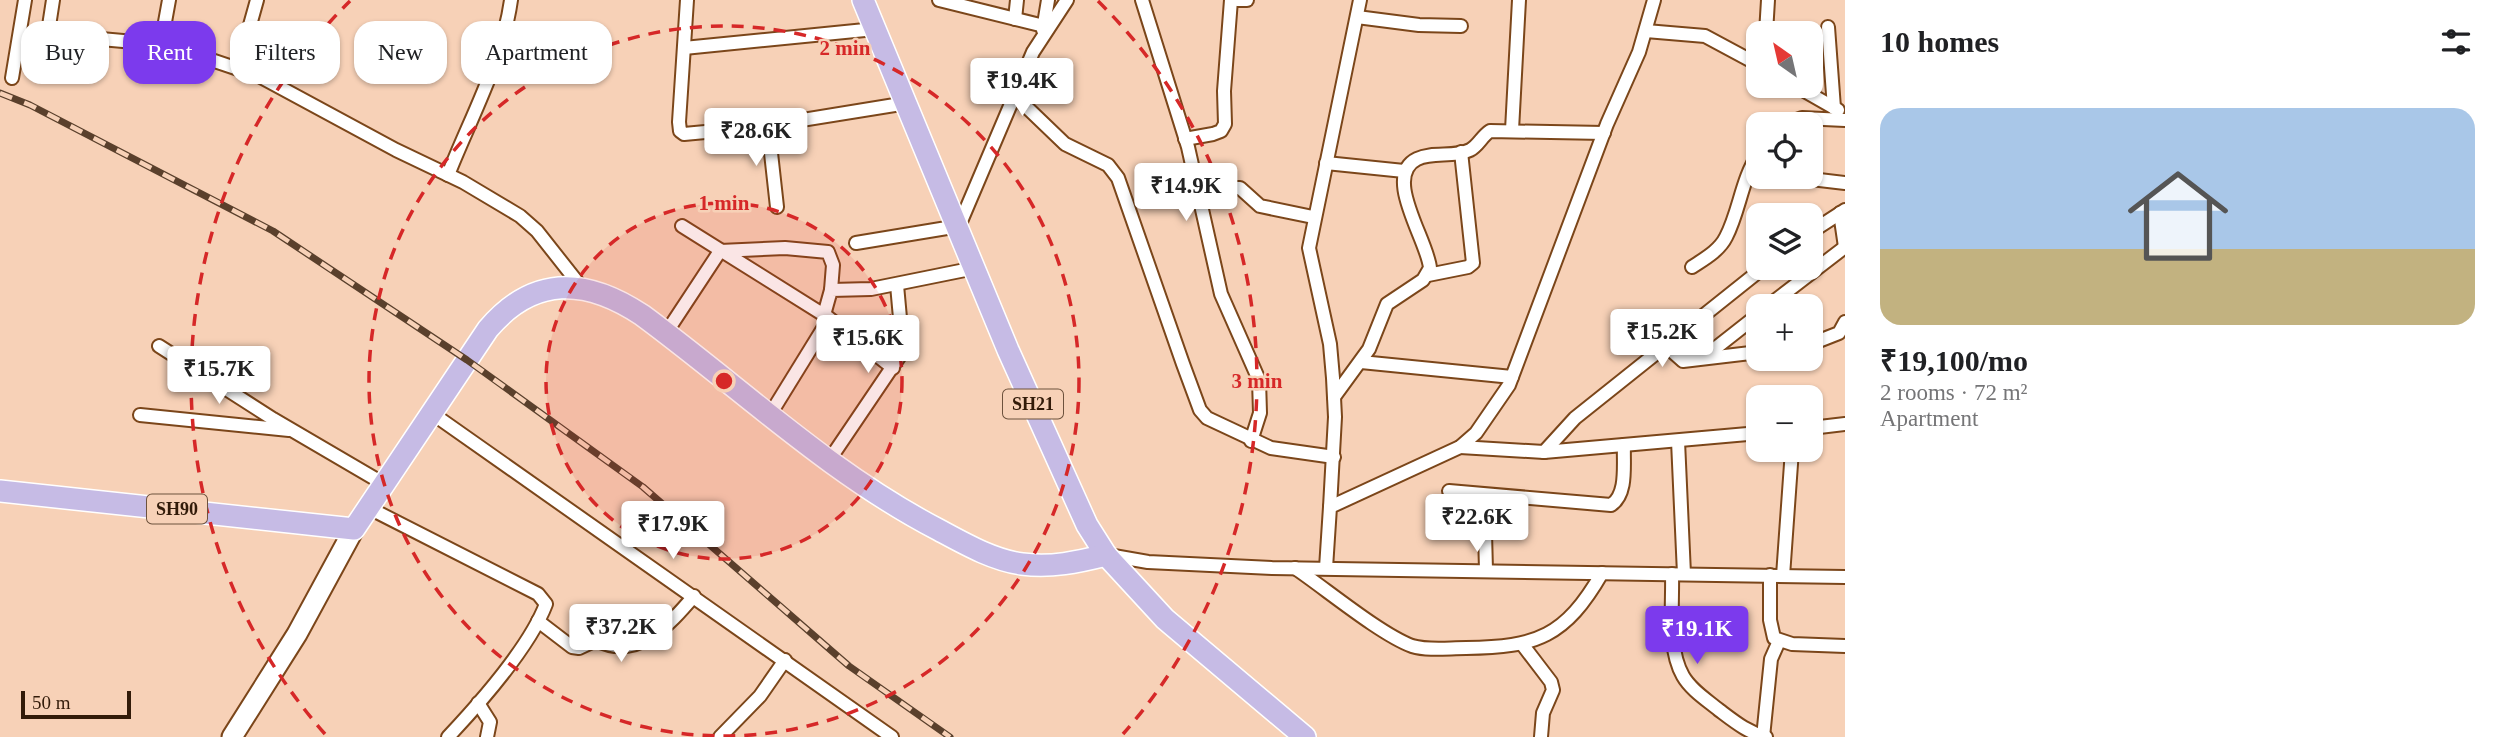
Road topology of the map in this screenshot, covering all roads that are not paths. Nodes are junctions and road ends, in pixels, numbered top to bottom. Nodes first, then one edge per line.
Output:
1 (25, 0) edge
2 (53, 0) edge
3 (169, 0) edge
4 (257, 0) edge
5 (511, 0) edge
6 (687, 0) edge
7 (863, 0) edge
8 (939, 0) edge
9 (1017, 0) edge
10 (1048, 0) edge
11 (1067, 0) edge
12 (1142, 0) edge
13 (1231, 0) edge
14 (1237, 0) edge
15 (1247, 0) edge
16 (1360, 0) edge
17 (1519, 0) edge
18 (1654, 0) edge
19 (1768, 0) edge
20 (958, 3) edge
21 (989, 7) edge
22 (1357, 17) junction
23 (1014, 19) junction
24 (165, 21) edge
25 (251, 21) edge
26 (1767, 21) edge
27 (1461, 26) dead end
28 (1828, 27) dead end
29 (876, 29) junction
30 (1646, 31) junction
31 (1043, 32) junction
32 (123, 41) edge
33 (684, 48) junction
34 (1746, 55) edge
35 (12, 78) dead end
36 (275, 84) edge
37 (1014, 95) junction
38 (1817, 98) edge
39 (907, 103) junction
40 (1839, 111) edge
41 (1823, 119) edge
42 (1845, 120) edge
43 (768, 126) junction
44 (1512, 131) junction
45 (1604, 133) junction
46 (1185, 139) junction
47 (1461, 152) junction
48 (1326, 163) junction
49 (1404, 171) junction
50 (1746, 174) edge
51 (448, 175) junction
52 (1823, 180) edge
53 (1845, 183) edge
54 (1196, 188) junction
55 (777, 207) dead end
56 (1843, 212) edge
57 (1313, 216) junction
58 (1823, 224) edge
59 (682, 226) dead end
60 (959, 226) junction
61 (856, 243) dead end
62 (1845, 247) edge
63 (720, 251) junction
64 (1692, 267) dead end
65 (975, 268) junction
66 (1428, 275) junction
67 (1748, 280) edge
68 (897, 285) junction
69 (582, 288) junction
70 (831, 290) junction
71 (1784, 294) edge
72 (827, 317) junction
73 (1845, 321) edge
74 (1746, 324) edge
75 (666, 333) junction
76 (1823, 339) edge
77 (1665, 345) junction
78 (159, 346) dead end
79 (1746, 353) edge
80 (1703, 358) junction
81 (1361, 362) junction
82 (893, 368) junction
83 (1512, 377) junction
84 (1334, 397) junction
85 (771, 413) junction
86 (433, 414) junction
87 (140, 415) dead end
88 (1845, 424) edge
89 (1823, 427) edge
90 (293, 431) junction
91 (1746, 434) edge
92 (1251, 441) junction
93 (1678, 441) junction
94 (1623, 445) junction
95 (1460, 447) junction
96 (1544, 452) junction
97 (1334, 457) junction
98 (828, 462) junction
99 (1791, 462) edge
100 (384, 484) junction
101 (0, 491) edge
102 (1450, 491) dead end
103 (1484, 495) junction
104 (1330, 507) junction
105 (369, 508) junction
106 (354, 529) junction
107 (1106, 555) junction
108 (1295, 568) junction
109 (1326, 568) junction
110 (1486, 570) junction
111 (1602, 573) junction
112 (1678, 574) junction
113 (1777, 575) junction
114 (1845, 577) edge
115 (694, 596) junction
116 (538, 621) junction
117 (1779, 641) junction
118 (1522, 644) junction
119 (1845, 646) edge
120 (785, 660) junction
121 (478, 703) junction
122 (232, 737) edge
123 (448, 737) edge
124 (487, 737) edge
125 (720, 737) edge
126 (892, 737) edge
127 (1305, 737) edge
128 (1541, 737) edge
129 (1764, 737) edge

1 - 35 street
2 - 32 street
3 - 24 street
4 - 25 street
5 - 51 street
6 - 33 street
7 - 29 main road, SH21
8 - 20 street
9 - 23 street
10 - 31 street
11 - 31 street
12 - 46 street
13 - 46 street
14 - 15 street
16 - 22 street
17 - 44 street
18 - 30 street
19 - 26 street
20 - 21 street
21 - 23 street
22 - 27 street
22 - 48 street
23 - 31 street
28 - 40 street
29 - 33 street
29 - 39 main road, SH21
30 - 34 street
30 - 45 street
31 - 37 street
33 - 43 street
36 - 51 street
37 - 60 street
37 - 92 street
38 - 40 street
39 - 43 street
39 - 60 main road, SH21
41 - 42 street
43 - 55 street
44 - 45 street
44 - 47 street
45 - 83 street
46 - 54 street
47 - 49 street
47 - 66 street
48 - 49 street
48 - 57 street
49 - 66 street
50 - 64 street
51 - 69 street
52 - 53 street
54 - 57 street
54 - 92 street
56 - 58 street
56 - 62 street
57 - 84 street
59 - 63 street
60 - 61 street
60 - 65 main road, SH21
62 - 71 street
63 - 70 street
63 - 72 street
63 - 75 street
65 - 68 street
65 - 107 main road, SH21
66 - 81 street
67 - 77 street
68 - 70 street
68 - 82 street
69 - 75 main road
69 - 86 main road
70 - 72 street
72 - 82 street
72 - 85 street
73 - 76 street
74 - 80 street
75 - 85 main road
77 - 80 street
77 - 96 street
78 - 90 street
79 - 80 street
81 - 83 street
81 - 84 street
82 - 98 street
83 - 95 street
84 - 97 street
85 - 98 main road
86 - 100 main road
86 - 115 street
87 - 90 street
88 - 89 street
90 - 100 street
91 - 93 street
92 - 97 street
93 - 94 street
93 - 112 street
94 - 96 street
94 - 103 street
95 - 96 street
95 - 104 street
97 - 104 street
98 - 107 main road
99 - 113 street
100 - 105 main road
101 - 106 main road, SH90
102 - 103 street
103 - 110 street
104 - 109 street
105 - 106 main road
105 - 116 street
106 - 122 street
107 - 108 street
107 - 127 main road, SH21
108 - 109 street
108 - 118 street
109 - 110 street
110 - 111 street
111 - 112 street
111 - 118 street
112 - 113 street
112 - 129 street
113 - 114 street
113 - 117 street
115 - 116 street
115 - 120 street
116 - 121 street
117 - 119 street
117 - 129 street
118 - 128 street
120 - 125 street
120 - 126 street
121 - 123 street
121 - 124 street

